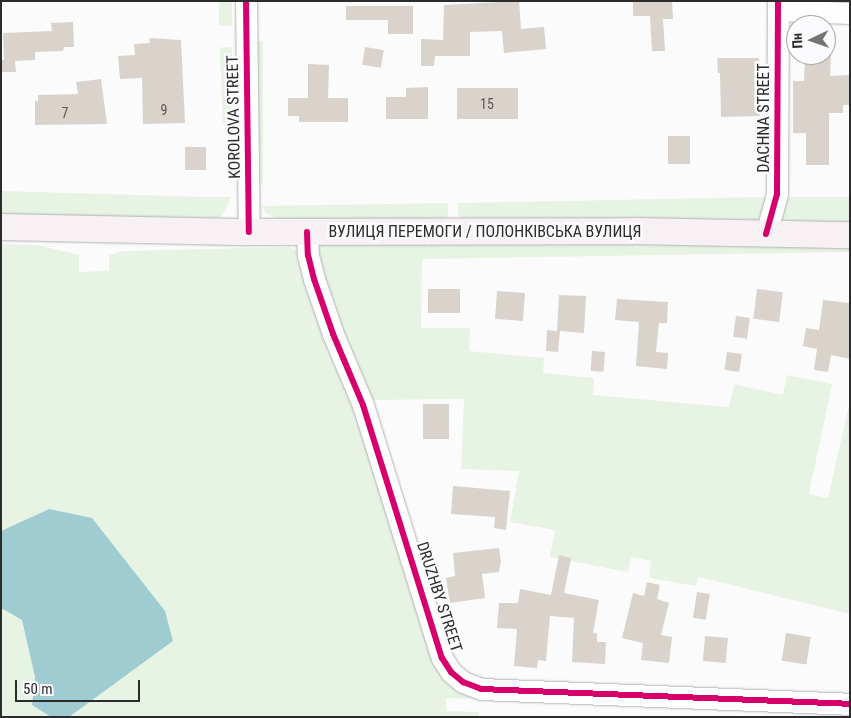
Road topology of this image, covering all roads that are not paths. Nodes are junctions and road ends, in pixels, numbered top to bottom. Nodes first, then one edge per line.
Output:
1 (246, 1) edge
2 (778, 6) edge
3 (850, 13) edge
4 (1, 227) edge
5 (249, 232) junction
6 (307, 232) junction
7 (766, 234) junction
8 (850, 235) edge
9 (850, 704) edge

1 - 5 street, KOROLOVA STREET
2 - 3 street
2 - 7 street, DACHNA STREET
4 - 5 main road, ВУЛИЦЯ ПЕРЕМОГИ / ПОЛОНКІВСЬКА ВУЛИЦЯ
5 - 6 main road, ВУЛИЦЯ ПЕРЕМОГИ / ПОЛОНКІВСЬКА ВУЛИЦЯ
6 - 7 main road, ВУЛИЦЯ ПЕРЕМОГИ / ПОЛОНКІВСЬКА ВУЛИЦЯ
6 - 9 street, DRUZHBY STREET
7 - 8 main road, ВУЛИЦЯ ПЕРЕМОГИ / ПОЛОНКІВСЬКА ВУЛИЦЯ

